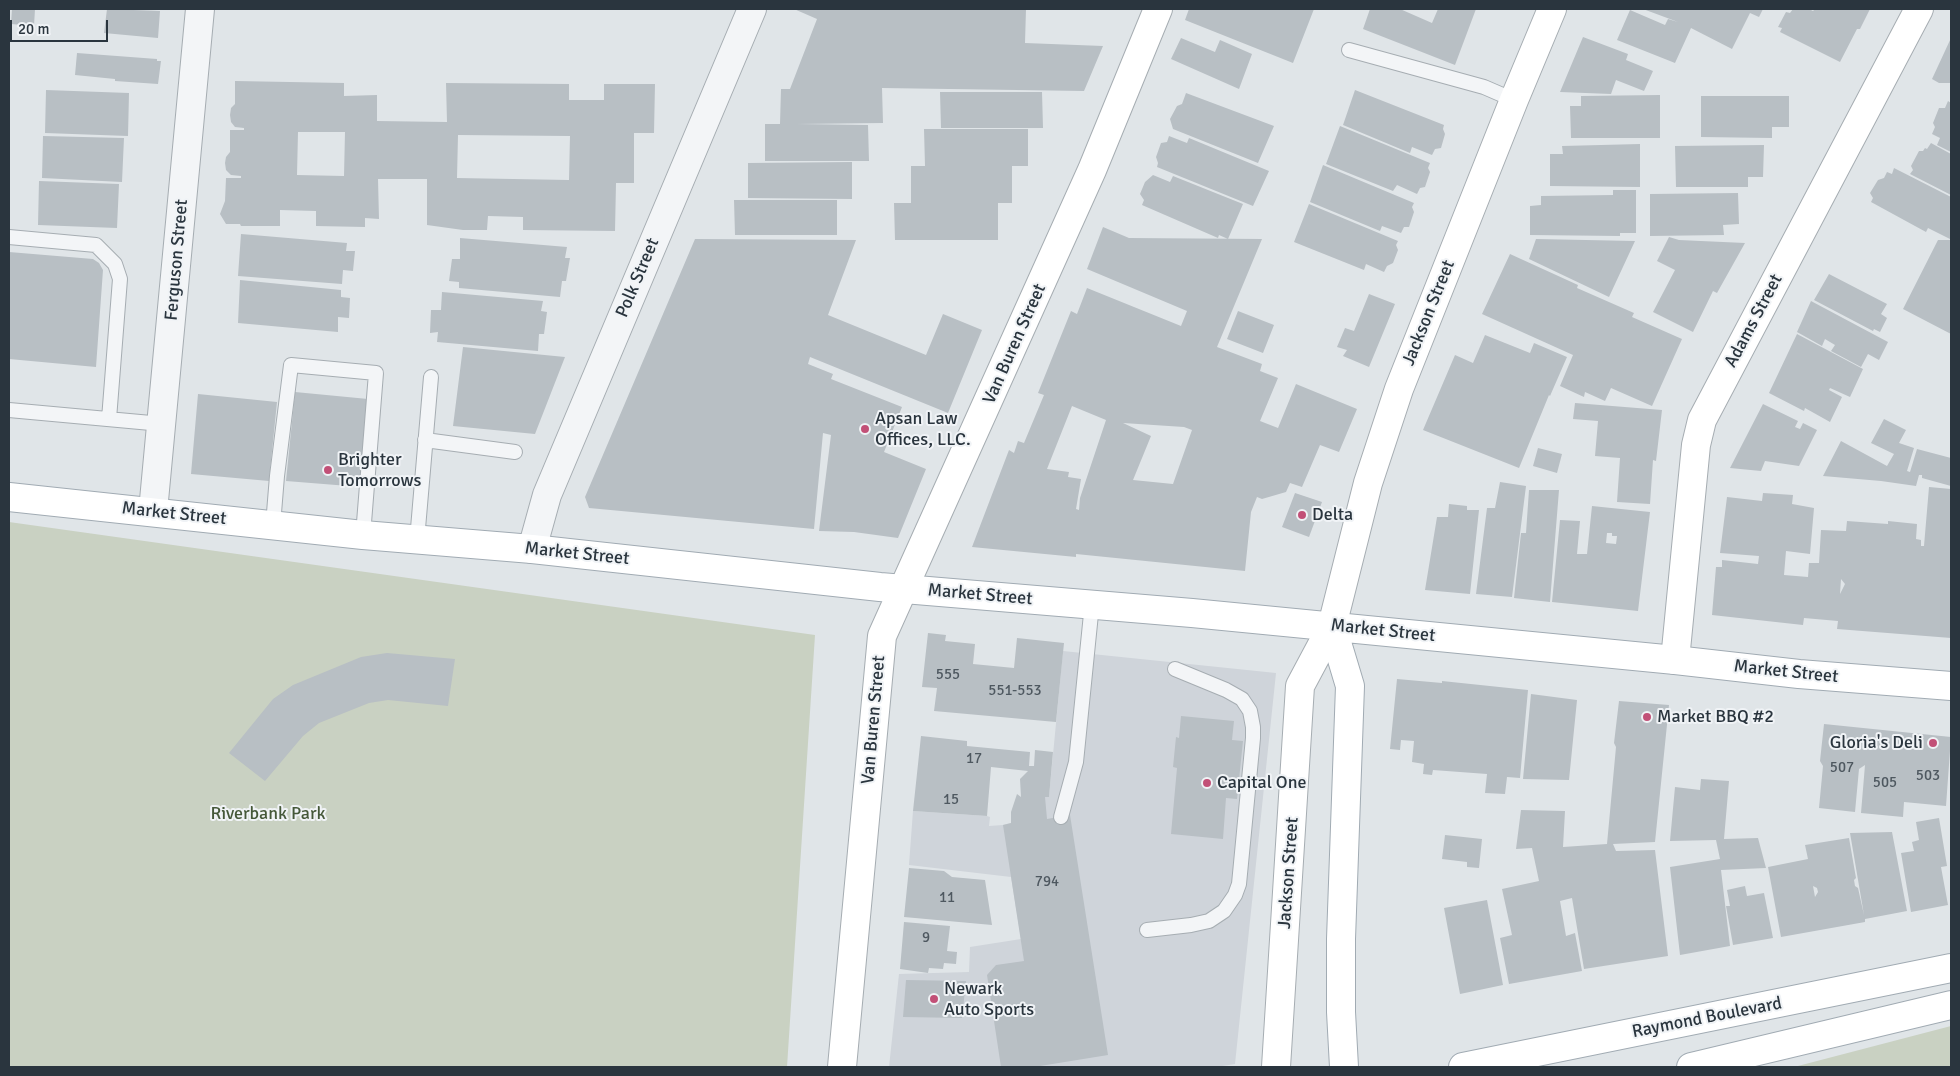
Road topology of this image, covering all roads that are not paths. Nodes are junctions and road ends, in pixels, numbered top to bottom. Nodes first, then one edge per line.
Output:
1 (200, 9) edge
2 (752, 9) edge
3 (1158, 9) edge
4 (1552, 9) edge
5 (1919, 9) edge
6 (1349, 50) dead end
7 (1514, 100) junction
8 (9, 237) edge
9 (430, 377) dead end
10 (9, 410) edge
11 (108, 419) junction
12 (162, 424) junction
13 (425, 440) junction
14 (514, 452) dead end
15 (9, 497) edge
16 (153, 511) junction
17 (273, 525) junction
18 (363, 535) junction
19 (416, 540) junction
20 (532, 549) junction
21 (904, 589) junction
22 (1092, 604) junction
23 (1332, 626) junction
24 (1675, 660) junction
25 (1175, 669) dead end
26 (1951, 686) edge
27 (1060, 817) dead end
28 (1147, 930) dead end
29 (1951, 968) edge
30 (1951, 1005) edge
31 (842, 1067) edge
32 (1276, 1067) edge
33 (1344, 1067) edge
34 (1463, 1067) edge
35 (1691, 1067) edge

1 - 12 street, Ferguson Street
2 - 20 street, Polk Street
3 - 21 main road, Van Buren Street
4 - 7 main road, Jackson Street
5 - 24 main road, Adams Street
6 - 7 lane
7 - 23 main road, Jackson Street
8 - 11 lane
9 - 13 lane
10 - 11 lane
11 - 12 lane
12 - 16 street, Ferguson Street
13 - 14 lane
13 - 19 lane
15 - 16 main road, Market Street
16 - 17 main road, Market Street
17 - 18 main road, Market Street
17 - 18 lane
18 - 19 main road, Market Street
19 - 20 main road, Market Street
20 - 21 main road, Market Street
21 - 22 main road, Market Street
21 - 31 main road, Van Buren Street
22 - 23 main road, Market Street
22 - 27 lane
23 - 24 main road, Market Street
23 - 32 main road, Jackson Street
23 - 33 main road
24 - 26 main road, Market Street
25 - 28 lane
29 - 34 main road, Raymond Boulevard
30 - 35 main road

